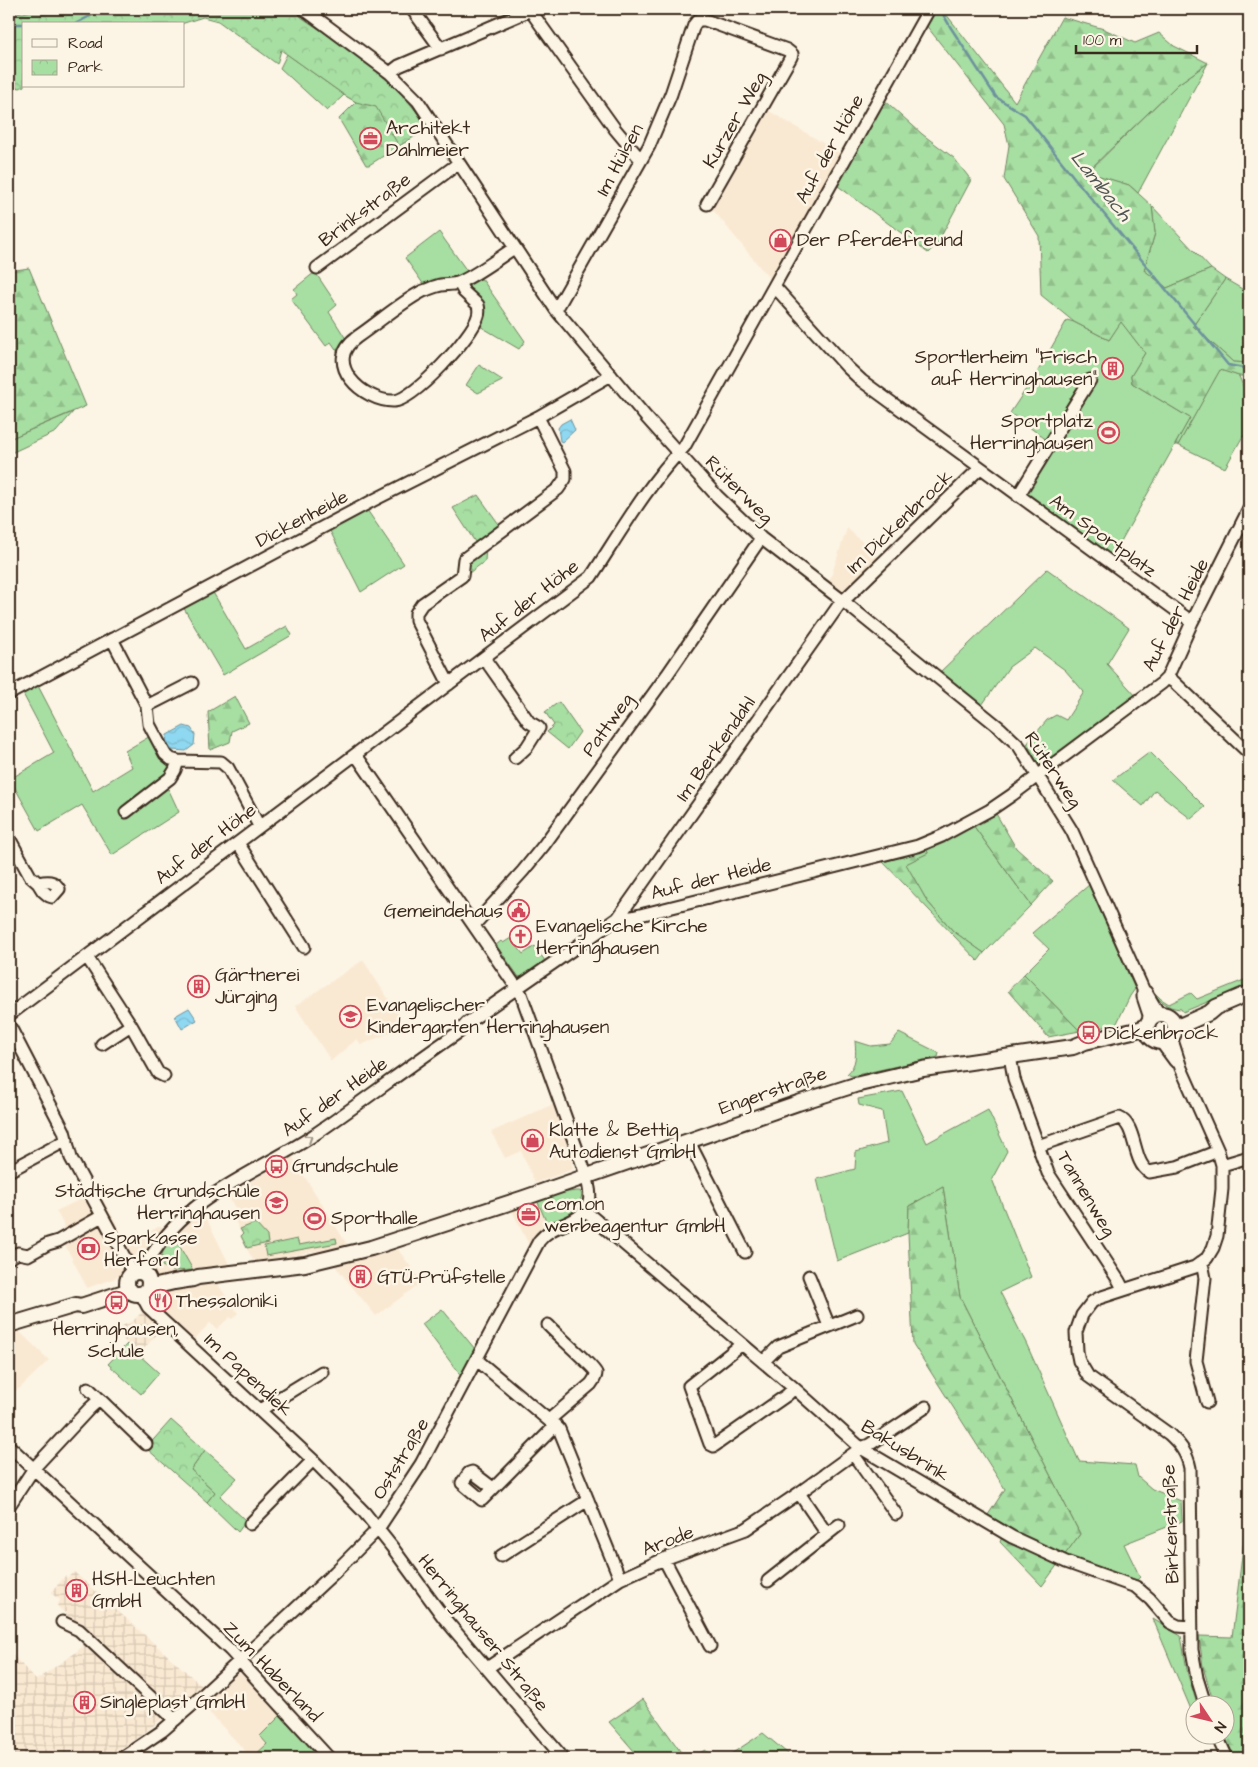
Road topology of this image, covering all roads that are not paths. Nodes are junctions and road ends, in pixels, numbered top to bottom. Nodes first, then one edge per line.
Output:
1 (304, 9) edge
2 (412, 9) edge
3 (929, 9) edge
4 (531, 10) edge
5 (440, 49) junction
6 (792, 54) joint
7 (390, 73) junction
8 (641, 160) junction
9 (459, 164) junction
10 (707, 204) dead end
11 (514, 248) junction
12 (317, 268) dead end
13 (459, 283) junction
14 (774, 286) junction
15 (556, 310) junction
16 (611, 375) junction
17 (1090, 380) dead end
18 (538, 417) junction
19 (678, 453) junction
20 (980, 468) junction
21 (1018, 496) junction
22 (1249, 509) edge
23 (761, 538) junction
24 (843, 601) junction
25 (1192, 622) junction
26 (112, 639) junction
27 (484, 658) junction
28 (1167, 678) junction
29 (192, 683) dead end
30 (449, 684) junction
31 (9, 694) edge
32 (147, 706) junction
33 (1249, 753) edge
34 (356, 755) junction
35 (515, 758) dead end
36 (178, 760) junction
37 (1038, 775) junction
38 (126, 812) dead end
39 (259, 826) junction
40 (9, 838) edge
41 (238, 843) junction
42 (38, 883) dead end
43 (618, 918) junction
44 (474, 926) junction
45 (304, 947) dead end
46 (86, 957) junction
47 (518, 988) junction
48 (1249, 993) edge
49 (9, 1015) edge
50 (9, 1024) edge
51 (131, 1025) junction
52 (1161, 1028) junction
53 (102, 1044) dead end
54 (1010, 1056) junction
55 (164, 1076) dead end
56 (67, 1140) junction
57 (688, 1140) junction
58 (1038, 1146) junction
59 (1218, 1151) junction
60 (1249, 1157) edge
61 (1222, 1165) junction
62 (9, 1171) edge
63 (586, 1176) junction
64 (585, 1211) junction
65 (102, 1216) junction
66 (745, 1252) dead end
67 (9, 1258) edge
68 (1202, 1263) junction
69 (809, 1276) dead end
70 (139, 1283) junction
71 (1123, 1289) junction
72 (857, 1315) dead end
73 (9, 1325) edge
74 (548, 1325) dead end
75 (829, 1326) junction
76 (742, 1344) junction
77 (476, 1360) junction
78 (763, 1362) junction
79 (322, 1372) dead end
80 (88, 1388) dead end
81 (794, 1388) junction
82 (100, 1399) junction
83 (1207, 1402) dead end
84 (926, 1407) dead end
85 (260, 1410) junction
86 (553, 1422) junction
87 (146, 1444) dead end
88 (9, 1446) edge
89 (857, 1451) junction
90 (313, 1460) junction
91 (34, 1468) junction
92 (493, 1488) dead end
93 (799, 1493) junction
94 (588, 1500) junction
95 (9, 1506) edge
96 (896, 1514) dead end
97 (250, 1524) dead end
98 (839, 1524) dead end
99 (378, 1529) junction
100 (827, 1534) junction
101 (501, 1556) dead end
102 (664, 1559) junction
103 (620, 1579) junction
104 (768, 1581) dead end
105 (62, 1622) dead end
106 (1191, 1627) junction
107 (710, 1646) dead end
108 (240, 1661) junction
109 (487, 1668) junction
110 (1202, 1694) edge
111 (175, 1720) junction
112 (1217, 1744) edge
113 (1220, 1744) edge
114 (122, 1758) edge
115 (330, 1758) edge
116 (563, 1758) edge
117 (1219, 1758) edge
118 (1227, 1758) edge

1 - 7 street, Rüterweg
2 - 5 street
3 - 14 street, Auf der Höhe
4 - 5 street
4 - 8 street
5 - 7 street
6 - 8 street, Im Hülsen
6 - 10 street, Kurzer Weg
7 - 9 street, Rüterweg
8 - 15 street, Im Hülsen
9 - 11 street, Rüterweg
9 - 12 street, Brinkstraße
11 - 13 street
11 - 15 street, Rüterweg
13 - 13 street
14 - 19 street, Auf der Höhe
14 - 20 street, Am Sportplatz
15 - 16 street, Rüterweg
16 - 18 street, Dickenheide
16 - 19 street, Rüterweg
17 - 21 street
18 - 26 street, Dickenheide
18 - 30 street
19 - 23 street, Rüterweg
19 - 27 street, Auf der Höhe
20 - 21 street, Am Sportplatz
20 - 24 street, Im Dickenbrock
21 - 25 street, Am Sportplatz
22 - 25 street, Auf der Heide
23 - 24 street, Rüterweg
23 - 44 street, Pattweg
24 - 37 street, Rüterweg
24 - 43 street, Im Berkendahl
25 - 28 street, Auf der Heide
26 - 31 street, Dickenheide
26 - 32 street
27 - 30 street, Auf der Höhe
27 - 35 street
28 - 33 street
28 - 37 street, Auf der Heide
29 - 32 street
30 - 34 street, Auf der Höhe
32 - 36 street
34 - 39 street, Auf der Höhe
34 - 44 street
36 - 38 street
36 - 39 street
37 - 43 street, Auf der Heide
37 - 52 street, Rüterweg
39 - 41 street, Auf der Höhe
40 - 42 street
41 - 45 street
41 - 46 street, Auf der Höhe
43 - 47 street, Auf der Heide
44 - 47 street
46 - 49 street, Auf der Höhe
46 - 51 street
47 - 63 street
70 -> 47 street, Auf der Heide
48 - 52 main road, Engerstraße
50 - 56 street, Im Papendiek
51 - 53 street
51 - 55 street
52 - 54 main road, Engerstraße
52 - 59 street
54 - 57 main road, Engerstraße
54 - 58 street, Tannenweg
56 - 62 street
56 - 65 street, Im Papendiek
57 - 63 main road, Engerstraße
57 - 66 street
58 - 59 street
58 - 71 street, Tannenweg
59 - 61 street
60 - 61 street
61 - 68 street
63 - 64 street
63 - 70 main road, Engerstraße
64 - 76 street, Bakusbrink
64 - 77 street, Oststraße
65 - 67 street
65 - 70 street, Im Papendiek
68 - 71 street, Birkenstraße
68 - 83 street
69 - 75 street
70 - 73 main road, Engerstraße
70 - 85 street, Im Papendiek
71 - 106 street, Birkenstraße
72 - 75 street
74 - 86 street
75 - 78 street
76 - 78 street, Bakusbrink
76 - 81 street
77 - 86 street
77 - 99 street, Oststraße
78 - 81 street, Bakusbrink
79 - 85 street
80 - 82 street
81 - 89 street, Bakusbrink
82 - 87 street
82 - 91 street
84 - 89 street, Arode
85 - 90 street, Im Papendiek
86 - 92 street
86 - 94 street
88 - 91 street, Zum Haberland
89 - 93 street, Arode
89 - 96 street
89 - 106 street, Bakusbrink
90 - 97 street
90 - 99 street, Im Papendiek
91 - 95 street
91 - 108 street, Zum Haberland
93 - 100 street
93 - 102 street, Arode
94 - 101 street
94 - 103 street
98 - 100 street
99 - 108 street, Oststraße
99 - 109 street, Herringhauser Straße
100 - 104 street
102 - 103 street, Arode
102 - 107 street
103 - 109 street, Arode
105 - 111 street
106 - 110 street, Birkenstraße
108 - 111 street, Oststraße
108 - 115 street, Zum Haberland
109 - 116 street, Herringhauser Straße
111 - 114 street, Oststraße
112 - 117 street
113 - 118 street

